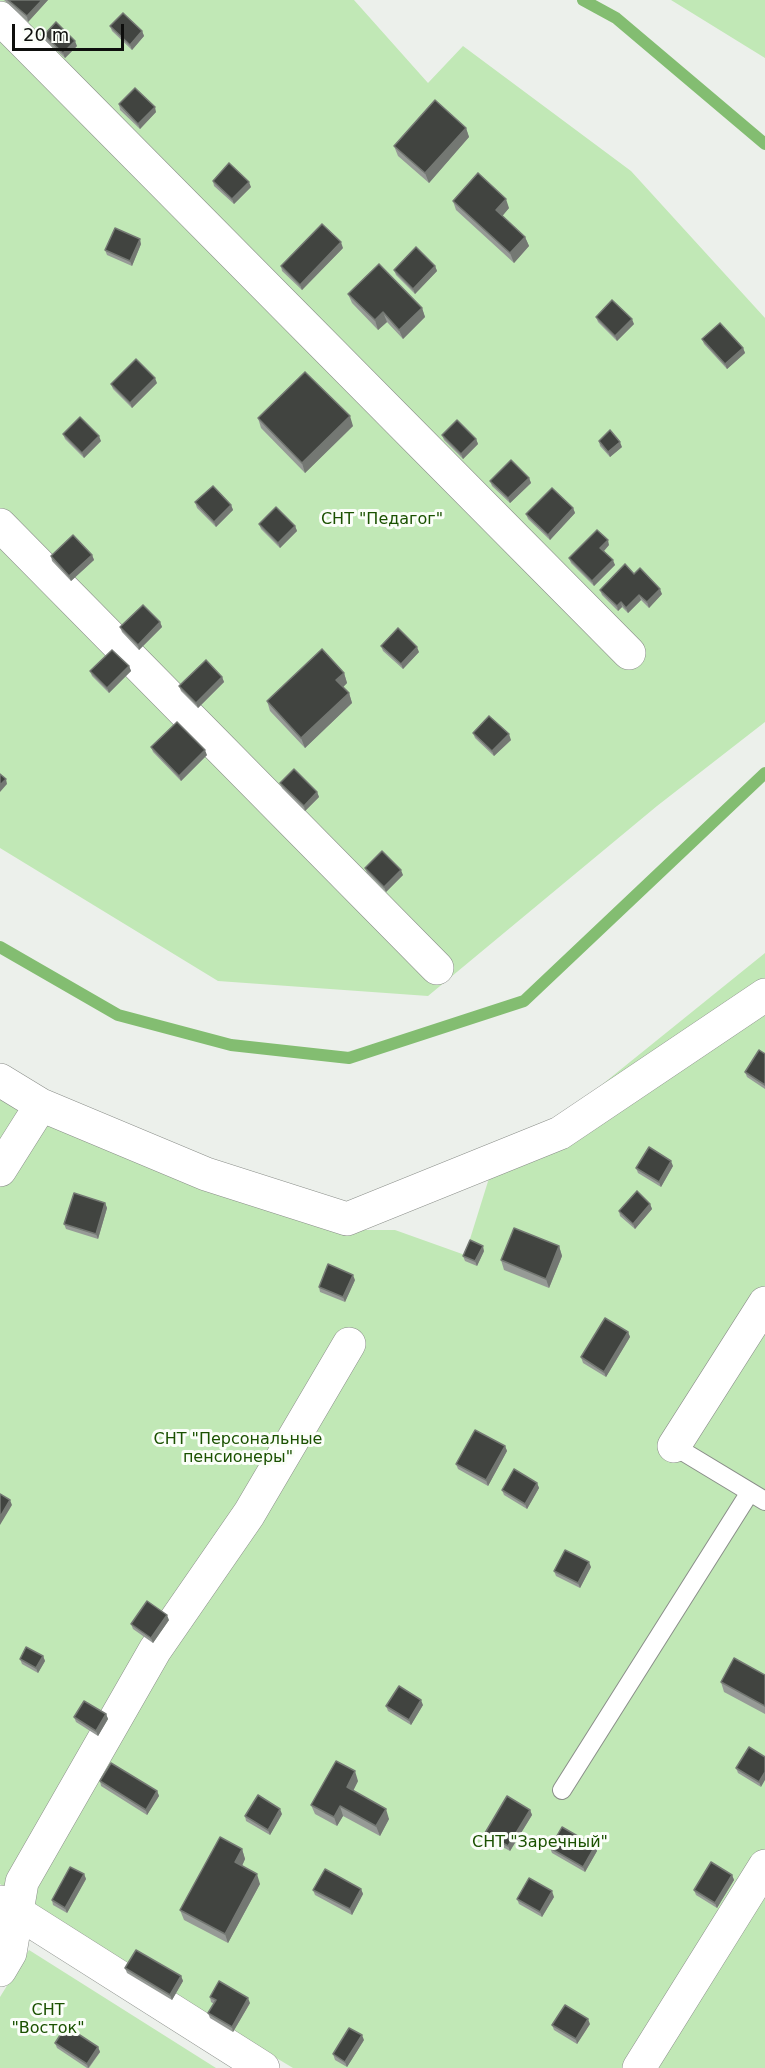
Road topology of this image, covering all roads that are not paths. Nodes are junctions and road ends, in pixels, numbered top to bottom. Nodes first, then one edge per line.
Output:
1 (0, 18) edge
2 (0, 525) edge
3 (629, 653) dead end
4 (437, 968) dead end
5 (765, 995) edge
6 (0, 1080) edge
7 (41, 1105) junction
8 (0, 1170) edge
9 (765, 1303) edge
10 (349, 1344) dead end
11 (674, 1446) joint
12 (757, 1497) edge
13 (562, 1790) dead end
14 (765, 1866) edge
15 (9, 1908) edge
16 (0, 1970) edge
17 (263, 2068) edge
18 (639, 2068) edge

1 - 3 street
2 - 4 street
5 - 7 street
6 - 7 street
7 - 8 street
9 - 11 street
10 - 15 street
11 - 12 lane
12 - 13 lane
14 - 18 street
15 - 16 street
15 - 17 street

